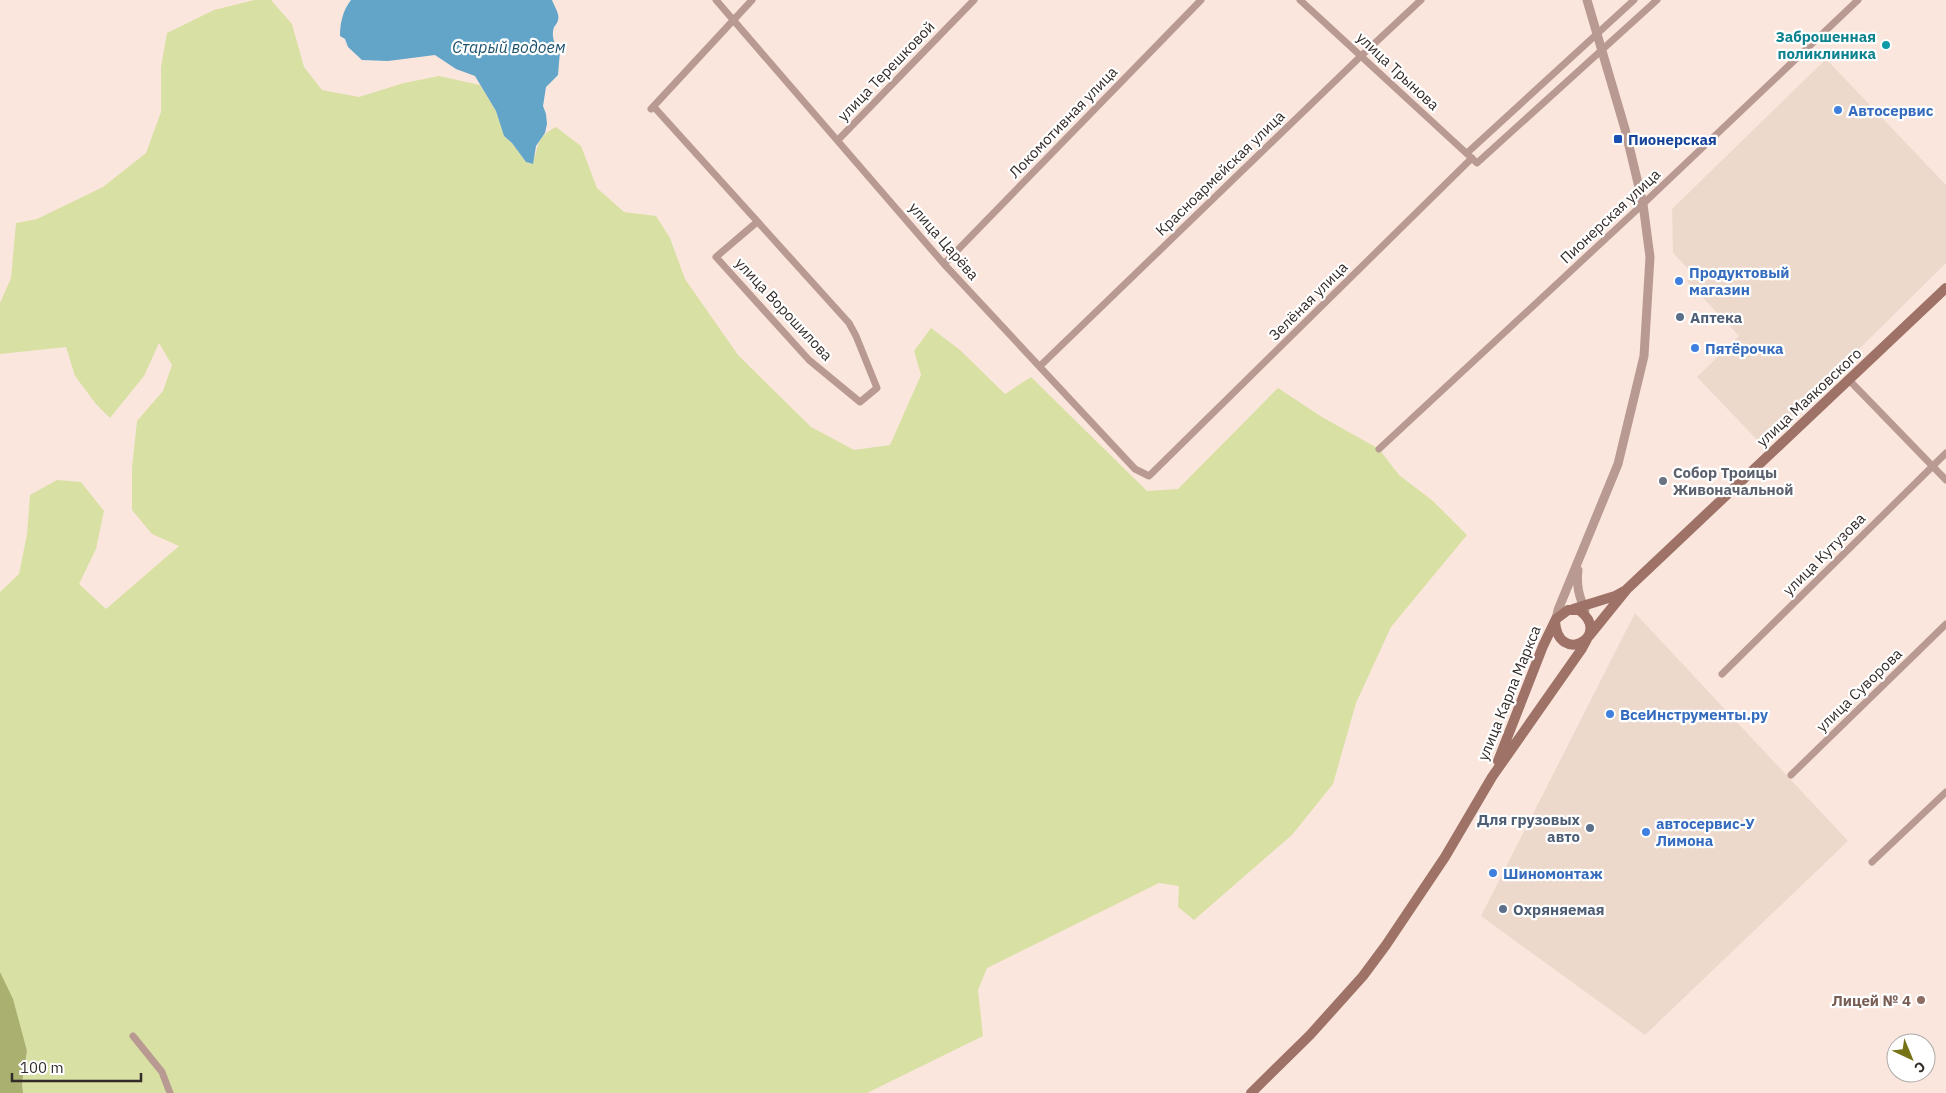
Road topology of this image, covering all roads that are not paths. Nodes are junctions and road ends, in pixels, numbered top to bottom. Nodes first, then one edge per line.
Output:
1 (716, 0) edge
2 (752, 0) edge
3 (974, 0) edge
4 (1201, 0) edge
5 (1300, 0) edge
6 (1421, 0) edge
7 (1587, 0) edge
8 (1634, 0) edge
9 (1657, 0) edge
10 (1858, 0) edge
11 (732, 20) junction
12 (1597, 33) junction
13 (1602, 49) junction
14 (1361, 56) junction
15 (838, 140) junction
16 (1472, 158) junction
17 (1643, 204) junction
18 (757, 222) junction
19 (944, 264) junction
20 (1946, 288) edge
21 (1040, 366) junction
22 (1850, 380) junction
23 (1379, 449) dead end
24 (1946, 453) edge
25 (1162, 464) joint
26 (1932, 466) junction
27 (1946, 480) edge
28 (1579, 562) junction
29 (1627, 589) junction
30 (1578, 607) junction
31 (1556, 620) junction
32 (1946, 624) edge
33 (1588, 637) junction
34 (1722, 674) dead end
35 (1791, 775) dead end
36 (1492, 777) junction
37 (1946, 792) edge
38 (1872, 862) dead end
39 (133, 1036) dead end
40 (170, 1093) edge
41 (1251, 1093) edge

1 - 11 street, улица Царёва
2 - 11 street
3 - 15 street, улица Терешковой
4 - 19 street, Локомотивная улица
5 - 14 street, улица Трынова
6 - 14 street, Красноармейская улица
7 - 12 street, улица Карла Маркса
8 - 12 street, Зелёная улица
9 - 13 street, Зелёная улица
10 - 17 street, Пионерская улица
11 - 15 street, улица Царёва
11 - 18 street, улица Ворошилова
12 - 13 street, улица Карла Маркса
12 - 16 street, Зелёная улица
13 - 16 street, Зелёная улица
13 - 17 street, улица Карла Маркса
14 - 16 street, улица Трынова
14 - 21 street, Красноармейская улица
15 - 19 street, улица Царёва
16 - 25 street, Зелёная улица
17 - 23 street, Пионерская улица
17 - 28 street, улица Карла Маркса
18 - 18 street, улица Ворошилова
19 - 21 street, улица Царёва
20 - 22 main road, улица Маяковского
21 - 25 street, улица Царёва
22 - 26 street
22 - 29 main road, улица Маяковского
24 - 26 street, улица Кутузова
26 - 27 street
26 - 34 street, улица Кутузова
28 - 30 street, улица Карла Маркса
28 - 31 street, улица Карла Маркса
29 - 30 main road, улица Маяковского
29 - 33 main road, улица Маяковского
30 - 31 main road
30 - 33 main road
31 - 33 main road
31 - 36 main road, улица Карла Маркса
32 - 35 street, улица Суворова
33 - 36 main road, улица Маяковского
36 - 41 main road
37 - 38 street
39 - 40 street

